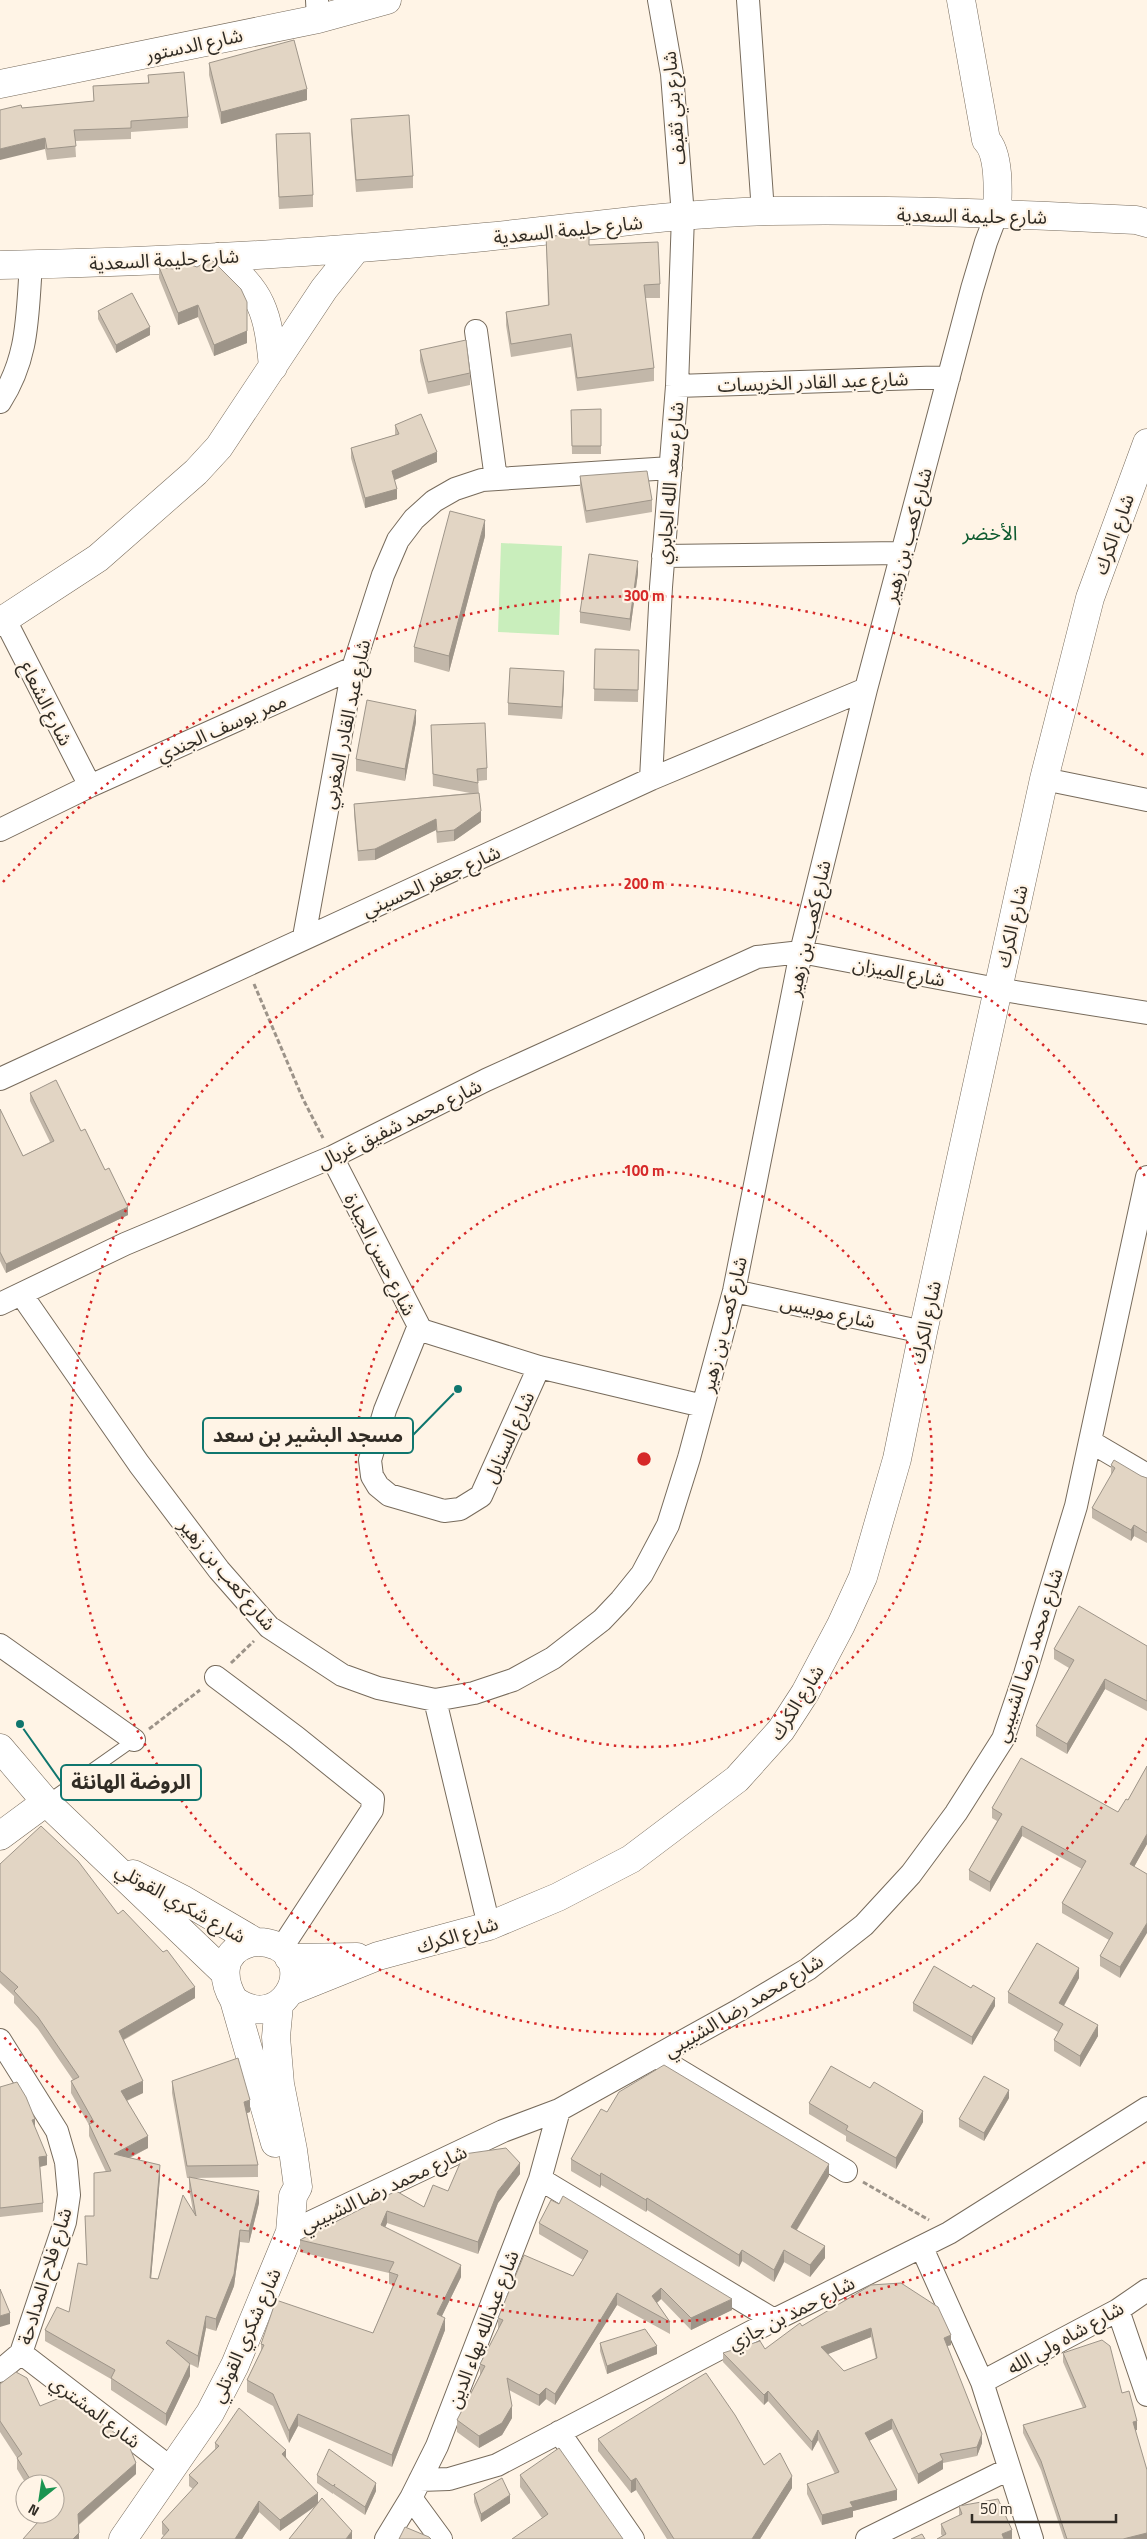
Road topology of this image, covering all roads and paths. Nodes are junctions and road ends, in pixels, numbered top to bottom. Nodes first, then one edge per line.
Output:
1 (387, 0) edge
2 (659, 0) edge
3 (748, 0) edge
4 (961, 0) edge
5 (318, 9) edge
6 (0, 84) edge
7 (763, 212) junction
8 (989, 214) junction
9 (683, 216) junction
10 (1143, 220) edge
11 (356, 249) junction
12 (218, 257) junction
13 (31, 265) junction
14 (0, 266) edge
15 (476, 331) dead end
16 (273, 367) junction
17 (950, 377) junction
18 (677, 386) junction
19 (0, 402) edge
20 (1147, 443) edge
21 (671, 468) junction
22 (496, 480) junction
23 (902, 553) junction
24 (664, 556) junction
25 (2, 621) edge
26 (352, 668) junction
27 (866, 689) junction
28 (650, 779) junction
29 (1044, 779) junction
30 (90, 786) junction
31 (1147, 800) edge
32 (0, 830) edge
33 (304, 937) junction
34 (801, 952) junction
35 (246, 965) junction
36 (997, 989) junction
37 (1147, 1013) edge
38 (0, 1079) edge
39 (332, 1157) junction
40 (1147, 1177) edge
41 (1142, 1229) edge
42 (734, 1291) junction
43 (21, 1294) junction
44 (0, 1304) edge
45 (418, 1328) junction
46 (923, 1332) junction
47 (539, 1367) junction
48 (703, 1406) junction
49 (1091, 1442) junction
50 (1147, 1475) edge
51 (0, 1645) edge
52 (216, 1677) dead end
53 (435, 1700) junction
54 (134, 1740) joint
55 (0, 1748) edge
56 (46, 1802) junction
57 (0, 1836) edge
58 (108, 1862) junction
59 (489, 1926) junction
60 (254, 1941) junction
61 (285, 1953) junction
62 (378, 1956) junction
63 (224, 1973) junction
64 (285, 1998) junction
65 (234, 2000) junction
66 (2, 2046) edge
67 (657, 2058) junction
68 (1147, 2108) edge
69 (559, 2110) junction
70 (846, 2171) joint
71 (540, 2179) junction
72 (294, 2196) junction
73 (927, 2219) dead end
74 (290, 2232) junction
75 (922, 2248) junction
76 (1147, 2290) edge
77 (1118, 2310) junction
78 (774, 2320) junction
79 (21, 2354) junction
80 (0, 2371) edge
81 (982, 2382) junction
82 (1147, 2394) edge
83 (559, 2432) junction
84 (172, 2469) junction
85 (1008, 2470) junction
86 (416, 2489) junction
87 (124, 2539) edge
88 (386, 2539) edge
89 (441, 2539) edge
90 (633, 2539) edge
91 (867, 2539) edge
92 (1032, 2539) edge

1 - 5 street, شارع الدستور
2 - 9 street, شارع بني ثقيف
3 - 7 street
4 - 8 street
5 - 6 street, شارع الدستور
7 - 8 street, شارع حليمة السعدية
7 - 9 street, شارع حليمة السعدية
8 - 10 street, شارع حليمة السعدية
8 - 17 street, شارع كعب بن زهير
9 - 11 street, شارع حليمة السعدية
9 - 18 street, شارع سعد الله الجابري
11 - 12 street, شارع حليمة السعدية
11 - 16 street
12 - 13 street, شارع حليمة السعدية
12 - 16 street
13 - 14 street, شارع حليمة السعدية
13 - 19 street
15 - 22 street
16 - 25 street
17 - 18 street, شارع عبد القادر الخريسات
17 - 23 street, شارع كعب بن زهير
18 - 21 street, شارع سعد الله الجابري
20 - 29 street, شارع الكرك
21 - 22 street, شارع عبد القادر المغربي
21 - 24 street, شارع سعد الله الجابري
22 - 26 street, شارع عبد القادر المغربي
23 - 24 street
23 - 27 street, شارع كعب بن زهير
24 - 28 street, شارع سعد الله الجابري
25 - 30 street, شارع الشعاع
26 - 30 street, ممر يوسف الجندي
26 - 33 street, شارع عبد القادر المغربي
27 - 28 street, شارع جعفر الحسيني
27 - 34 street, شارع كعب بن زهير
28 - 33 street, شارع جعفر الحسيني
29 - 31 street
29 - 36 street, شارع الكرك
30 - 32 street, ممر يوسف الجندي
33 - 35 street, شارع جعفر الحسيني
34 - 36 street, شارع الميزان
34 - 39 street, شارع محمد شفيق غربال
34 - 42 street, شارع كعب بن زهير
35 - 38 street, شارع جعفر الحسيني
35 - 39 path
36 - 37 street
36 - 46 street, شارع الكرك
39 - 43 street, شارع محمد شفيق غربال
39 - 45 street, شارع حسن الجبارة
40 - 41 street, شارع محمد رضا الشبيبي
41 - 49 street, شارع محمد رضا الشبيبي
42 - 46 street, شارع موبيس
42 - 48 street, شارع كعب بن زهير
43 - 44 street, شارع محمد شفيق غربال
43 - 53 street, شارع كعب بن زهير
45 - 47 street, شارع حسن الجبارة
45 - 47 street, شارع السنابل
46 - 59 street, شارع الكرك
47 - 48 street, شارع حسن الجبارة
48 - 53 street, شارع كعب بن زهير
49 - 50 street
49 - 67 street, شارع محمد رضا الشبيبي
51 - 54 street
52 - 61 street
53 - 59 street
54 - 56 lane
55 - 56 street, شارع شكري القوتلي
56 - 57 street
56 - 58 street, شارع شكري القوتلي
58 - 60 street, شارع شكري القوتلي
58 - 63 street, شارع شكري القوتلي
59 - 62 street, شارع الكرك
60 - 61 street
60 - 63 street
61 - 62 street, شارع الكرك
61 - 64 street
62 - 64 street, شارع الكرك
63 - 65 street
64 - 65 street
64 - 72 street, شارع شكري القوتلي
65 - 72 street
66 - 79 street, شارع فلاح المدادحة
67 - 69 street, شارع محمد رضا الشبيبي
67 - 70 street
68 - 75 street, شارع حمد بن جازي
69 - 71 street, شارع عبدالله بهاء الدين
69 - 74 street, شارع محمد رضا الشبيبي
70 - 73 path
71 - 78 street
71 - 86 street, شارع عبدالله بهاء الدين
72 - 74 street, شارع شكري القوتلي
74 - 84 street, شارع شكري القوتلي
75 - 78 street, شارع حمد بن جازي
75 - 81 street
76 - 77 street, شارع شاه ولي الله
77 - 81 street, شارع شاه ولي الله
77 - 82 street
78 - 83 street, شارع حمد بن جازي
79 - 80 street, شارع فلاح المدادحة
79 - 84 street, شارع المشتري
81 - 85 street
83 - 86 street, شارع حمد بن جازي
83 - 90 street
84 - 87 street, شارع شكري القوتلي
85 - 91 street
85 - 92 street
86 - 88 street, شارع عبدالله بهاء الدين
86 - 89 street

